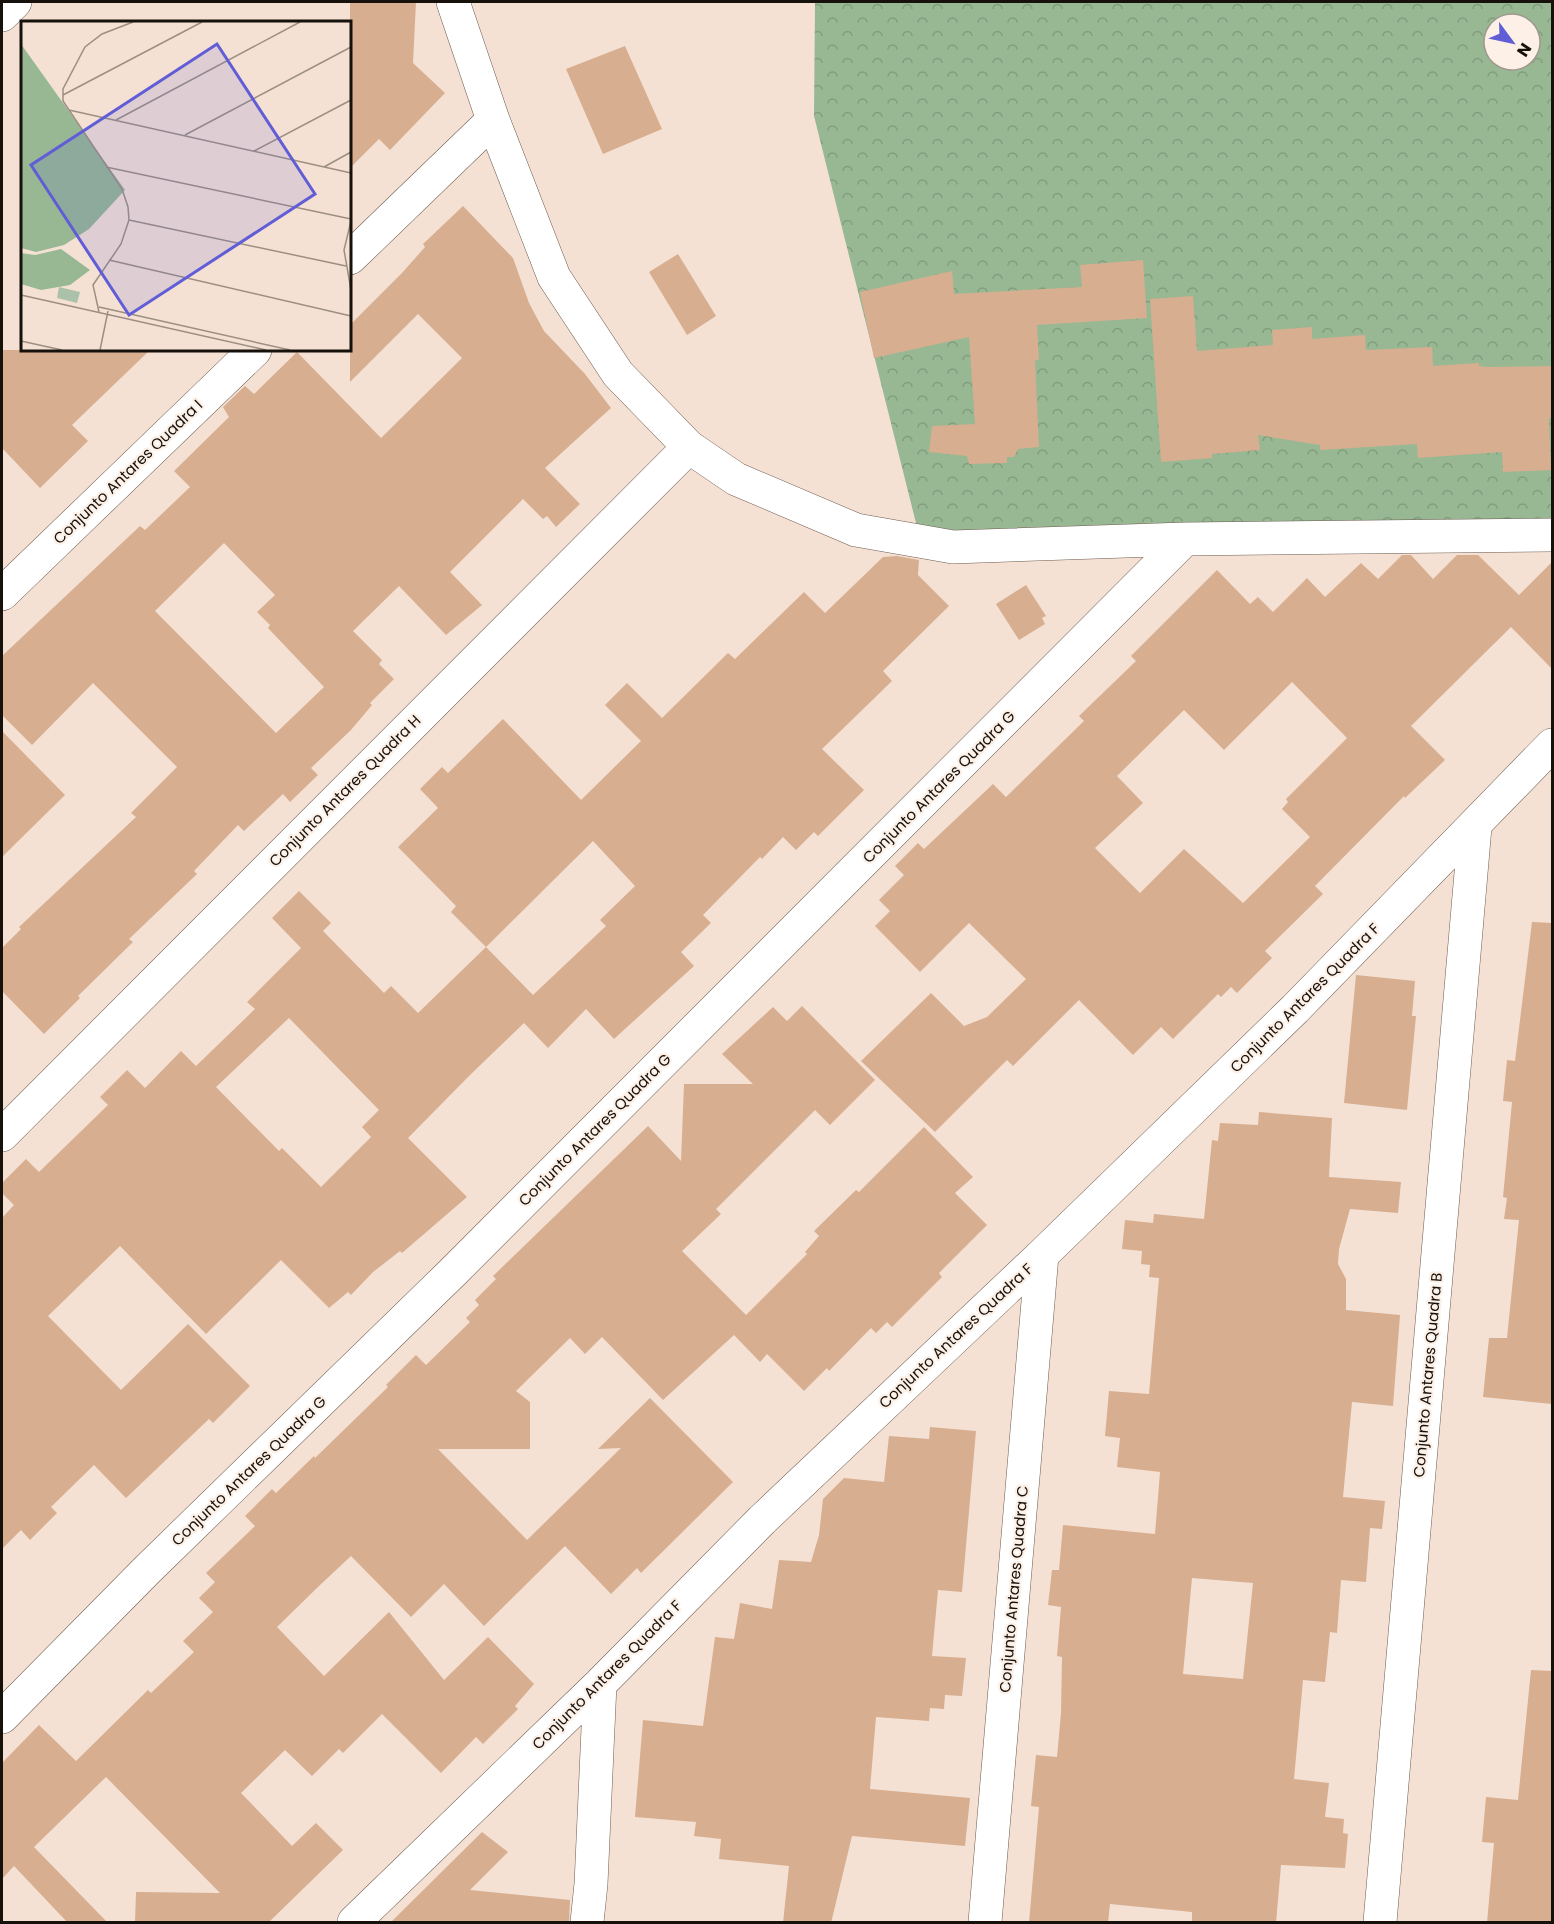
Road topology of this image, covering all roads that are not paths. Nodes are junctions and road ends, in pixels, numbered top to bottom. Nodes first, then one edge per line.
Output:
1 (15, 2) edge
2 (453, 2) edge
3 (2, 15) edge
4 (493, 120) junction
5 (351, 257) edge
6 (254, 351) edge
7 (689, 447) junction
8 (1552, 535) edge
9 (1185, 539) junction
10 (2, 594) edge
11 (1552, 745) edge
12 (1474, 827) junction
13 (2, 1135) edge
14 (1042, 1255) junction
15 (600, 1684) junction
16 (2, 1717) edge
17 (354, 1923) edge
18 (587, 1923) edge
19 (986, 1923) edge
20 (1380, 1923) edge

1 - 3 street
2 - 4 street
4 - 5 street
4 - 7 street
6 - 10 street, Conjunto Antares Quadra I
7 - 9 street
7 - 13 street, Conjunto Antares Quadra H
8 - 9 street
9 - 16 street, Conjunto Antares Quadra G
11 - 12 street, Conjunto Antares Quadra F
12 - 14 street, Conjunto Antares Quadra F
12 - 20 street, Conjunto Antares Quadra B
14 - 15 street, Conjunto Antares Quadra F
14 - 19 street, Conjunto Antares Quadra C
15 - 17 street, Conjunto Antares Quadra F
15 - 18 street

